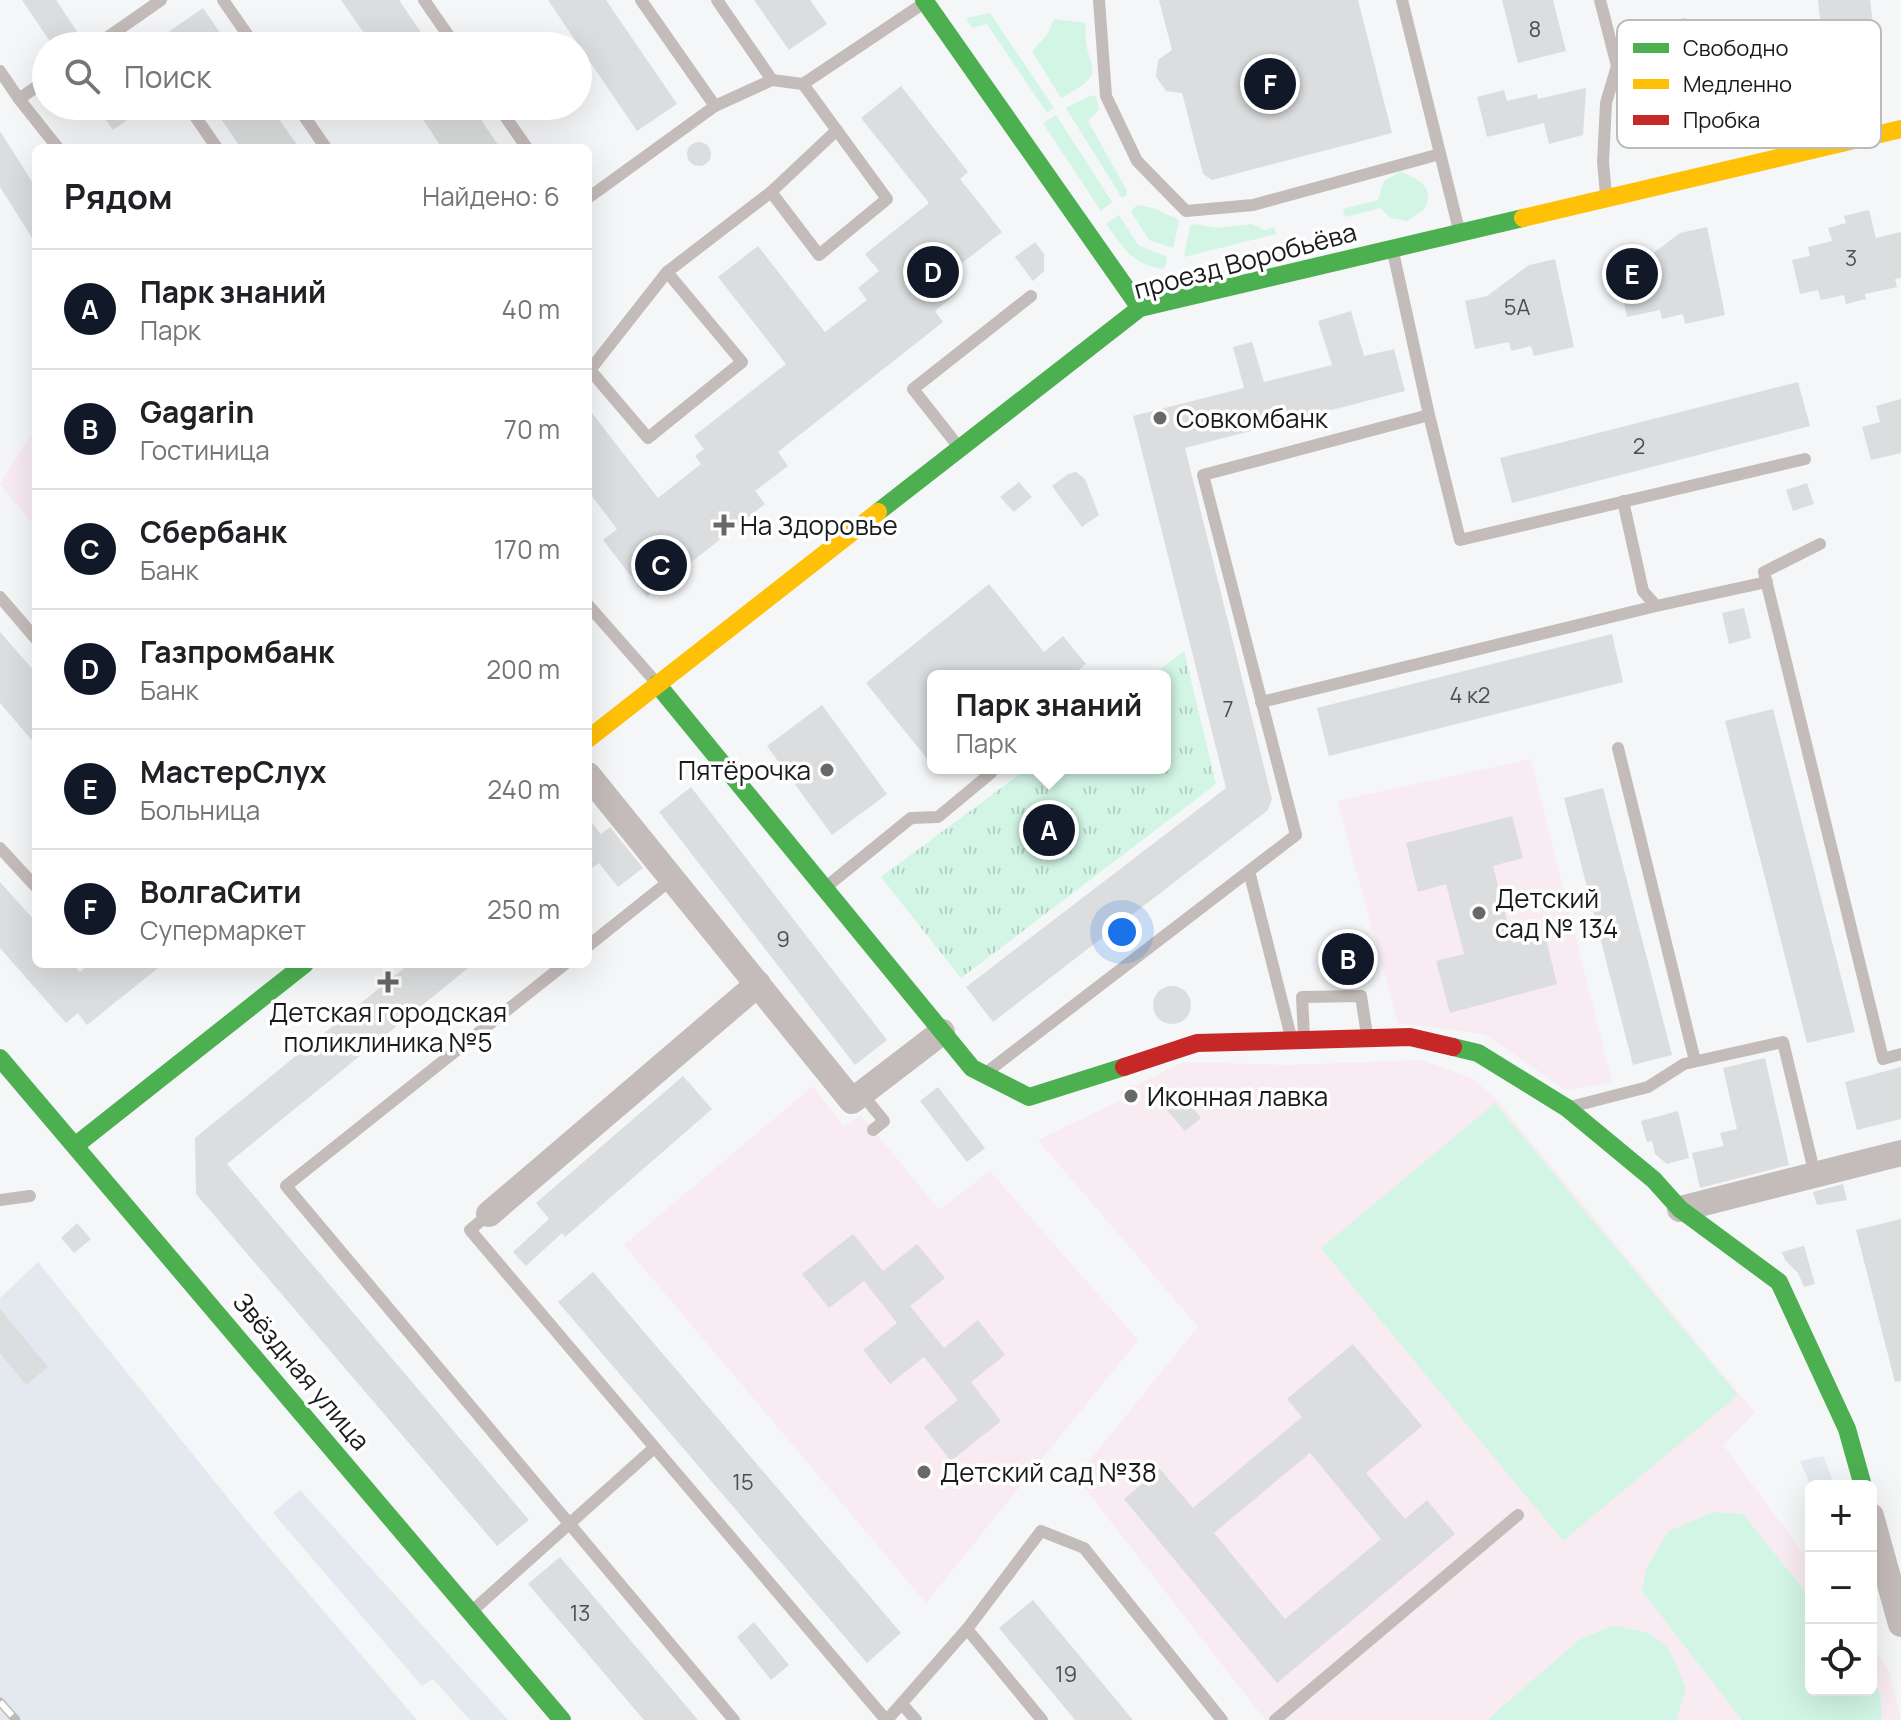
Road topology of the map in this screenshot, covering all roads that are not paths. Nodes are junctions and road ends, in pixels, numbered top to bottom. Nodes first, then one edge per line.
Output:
1 (161, 0) edge
2 (223, 0) edge
3 (424, 0) edge
4 (641, 0) edge
5 (717, 0) edge
6 (1099, 0) edge
7 (1402, 0) edge
8 (1600, 0) edge
9 (926, 1) edge
10 (115, 32) edge
11 (245, 32) edge
12 (446, 32) edge
13 (0, 71) edge
14 (772, 80) junction
15 (803, 84) junction
16 (32, 90) edge
17 (19, 99) junction
18 (715, 106) junction
19 (32, 115) edge
20 (36, 120) edge
21 (198, 120) edge
22 (307, 120) edge
23 (508, 120) edge
24 (1901, 129) edge
25 (837, 130) junction
26 (1881, 134) edge
27 (55, 144) edge
28 (214, 144) edge
29 (323, 144) edge
30 (524, 144) edge
31 (1820, 148) edge
32 (1440, 154) junction
33 (771, 192) junction
34 (592, 195) edge
35 (1606, 198) junction
36 (1460, 233) junction
37 (1392, 249) junction
38 (667, 272) junction
39 (1031, 296) dead end
40 (1140, 308) junction
41 (592, 366) edge
42 (592, 373) edge
43 (1429, 415) junction
44 (960, 448) junction
45 (1805, 459) dead end
46 (1623, 501) junction
47 (1820, 544) dead end
48 (1767, 582) junction
49 (0, 597) edge
50 (1656, 606) junction
51 (592, 610) edge
52 (32, 634) edge
53 (657, 684) junction
54 (1261, 702) junction
55 (592, 736) edge
56 (1618, 748) dead end
57 (990, 774) edge
58 (592, 780) edge
59 (0, 848) edge
60 (1249, 871) junction
61 (672, 879) junction
62 (32, 883) edge
63 (825, 888) junction
64 (592, 943) edge
65 (300, 968) edge
66 (560, 968) edge
67 (758, 984) junction
68 (942, 1032) junction
69 (1368, 1038) junction
70 (1298, 1040) junction
71 (1901, 1054) edge
72 (0, 1058) edge
73 (1695, 1061) junction
74 (985, 1074) junction
75 (862, 1094) junction
76 (1567, 1108) junction
77 (873, 1130) dead end
78 (76, 1145) junction
79 (1900, 1158) edge
80 (1815, 1175) junction
81 (30, 1196) dead end
82 (0, 1200) edge
83 (1680, 1209) junction
84 (489, 1214) joint
85 (654, 1448) junction
86 (1861, 1480) edge
87 (1518, 1515) dead end
88 (569, 1524) junction
89 (1877, 1531) edge
90 (1894, 1573) edge
91 (471, 1612) junction
92 (1901, 1624) edge
93 (967, 1629) junction
94 (902, 1704) junction
95 (562, 1720) edge
96 (734, 1720) edge
97 (886, 1720) edge
98 (916, 1720) edge
99 (1042, 1720) edge
100 (1222, 1720) edge
101 (1275, 1720) edge

1 - 10 lane
2 - 11 lane
3 - 12 lane
4 - 18 lane
5 - 14 lane
6 - 32 lane
7 - 32 lane
8 - 35 lane
9 - 15 lane
9 - 40 main road
13 - 17 lane
14 - 15 lane
14 - 18 lane
15 - 25 lane
16 - 17 lane
17 - 19 lane
18 - 34 lane
20 - 27 lane
21 - 28 lane
22 - 29 lane
23 - 30 lane
24 - 26 main road, проезд Воробьёва
25 - 33 lane
25 - 33 lane
31 - 35 main road, проезд Воробьёва
32 - 36 lane
33 - 38 lane
35 - 36 main road, проезд Воробьёва
36 - 37 main road, проезд Воробьёва
37 - 40 main road, проезд Воробьёва
37 - 43 lane
38 - 41 lane
38 - 42 lane
39 - 44 lane
40 - 44 main road, проезд Воробьёва
43 - 46 lane
43 - 54 lane
44 - 53 main road, проезд Воробьёва
45 - 46 lane
46 - 50 lane
47 - 48 lane
48 - 50 lane
48 - 71 lane
49 - 52 lane
50 - 54 lane
51 - 53 lane
53 - 55 main road, проезд Воробьёва
53 - 63 main road
54 - 60 lane
56 - 73 lane
57 - 63 lane
58 - 61 street
59 - 62 lane
60 - 70 lane
60 - 74 lane
61 - 64 lane
61 - 67 street
63 - 68 main road
65 - 78 main road
66 - 88 lane
67 - 75 street
67 - 84 street
68 - 74 main road
68 - 75 street
69 - 70 main road
69 - 70 lane
69 - 76 main road
70 - 74 main road
72 - 78 main road, Звёздная улица
73 - 76 lane
73 - 80 lane
75 - 77 lane
76 - 83 main road
78 - 91 main road, Звёздная улица
79 - 80 street
80 - 83 street
81 - 82 lane
83 - 86 main road
84 - 85 lane
85 - 88 lane
85 - 97 lane
87 - 101 lane
88 - 91 lane
88 - 96 lane
89 - 90 street
90 - 92 street
91 - 95 main road, Звёздная улица
93 - 94 lane
93 - 99 lane
93 - 100 lane
94 - 97 lane
94 - 98 lane

